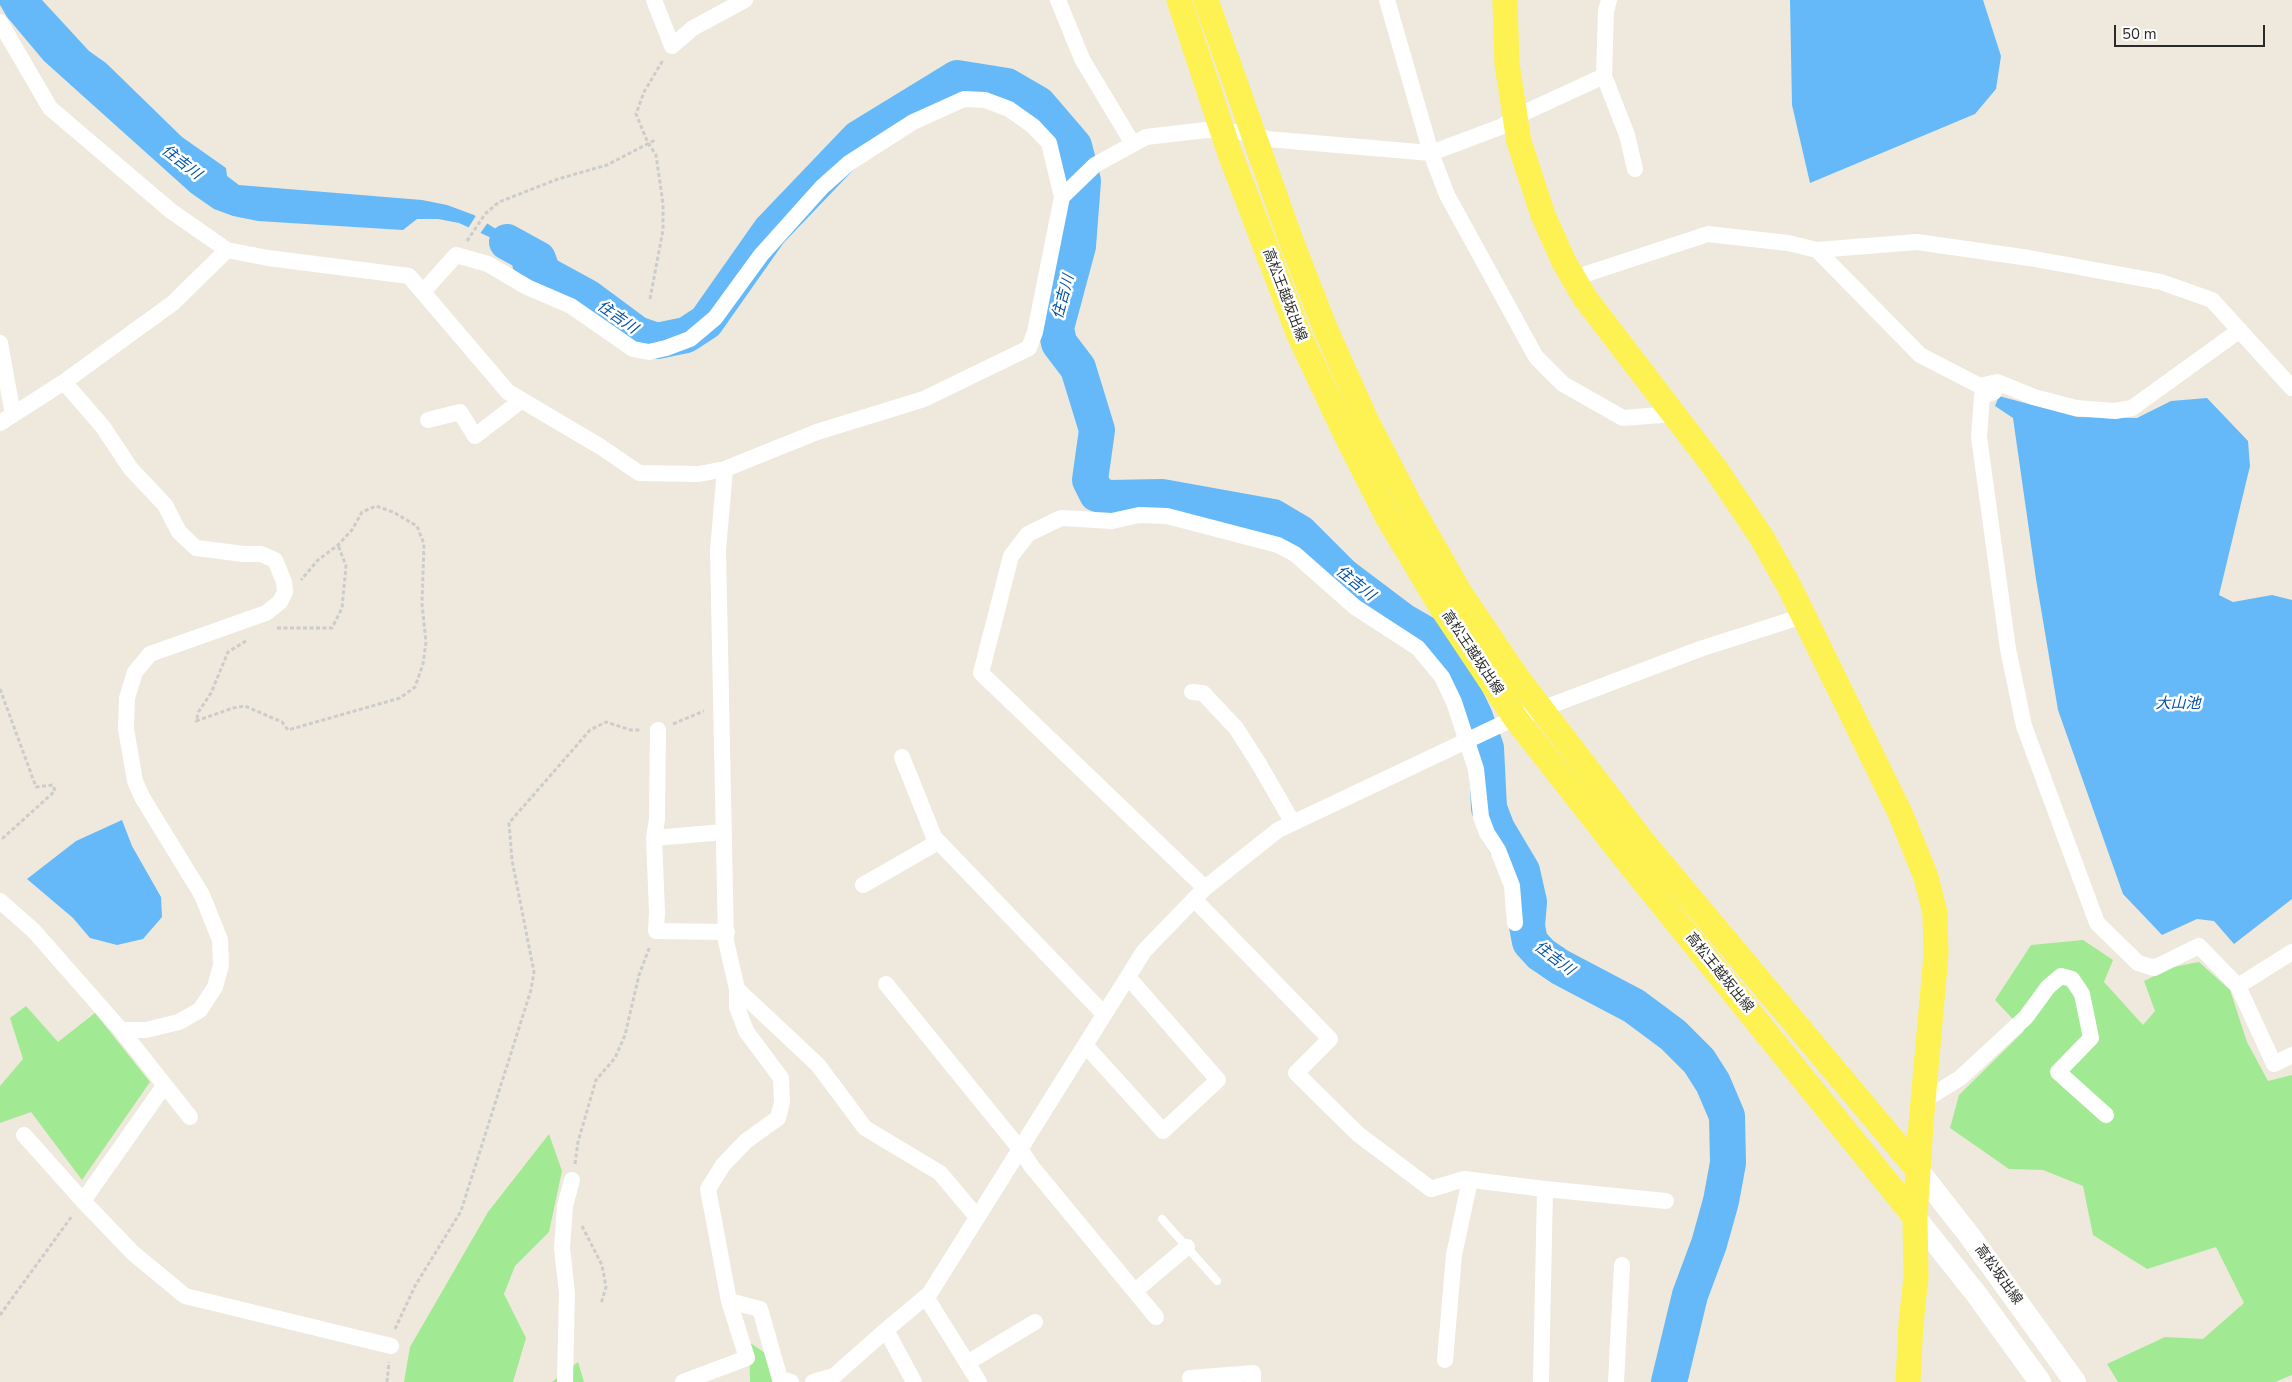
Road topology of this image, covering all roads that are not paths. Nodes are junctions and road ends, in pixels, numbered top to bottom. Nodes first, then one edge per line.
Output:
1 (654, 0) edge
2 (745, 0) edge
3 (1058, 0) edge
4 (1179, 0) edge
5 (1206, 0) edge
6 (1387, 0) edge
7 (1505, 0) edge
8 (1609, 0) edge
9 (0, 22) edge
10 (1604, 76) junction
11 (1515, 117) junction
12 (1223, 131) junction
13 (1252, 133) junction
14 (1133, 144) junction
15 (1431, 153) junction
16 (1634, 168) dead end
17 (1062, 197) junction
18 (227, 250) junction
19 (1817, 250) junction
20 (1574, 278) junction
21 (423, 292) junction
22 (2240, 330) junction
23 (0, 343) edge
24 (64, 382) junction
25 (1997, 382) junction
26 (2292, 388) edge
27 (522, 400) junction
28 (1673, 414) junction
29 (6, 419) edge
30 (428, 420) dead end
31 (725, 469) junction
32 (1804, 616) junction
33 (1192, 692) dead end
34 (1542, 710) junction
35 (1516, 719) junction
36 (658, 730) road end
37 (1471, 739) junction
38 (902, 757) dead end
39 (1293, 823) junction
40 (724, 832) junction
41 (654, 838) junction
42 (938, 842) junction
43 (863, 885) dead end
44 (1199, 894) junction
45 (0, 901) edge
46 (1515, 923) dead end
47 (726, 932) junction
48 (2292, 952) edge
49 (1128, 976) junction
50 (886, 984) dead end
51 (2238, 986) junction
52 (736, 989) junction
53 (1104, 1014) junction
54 (121, 1030) junction
55 (1085, 1045) junction
56 (2292, 1055) edge
57 (164, 1086) junction
58 (1923, 1101) junction
59 (2106, 1115) dead end
60 (190, 1117) dead end
61 (24, 1135) dead end
62 (1020, 1149) junction
63 (1918, 1170) junction
64 (572, 1180) road end
65 (1470, 1180) junction
66 (1545, 1189) junction
67 (83, 1201) junction
68 (1666, 1201) dead end
69 (977, 1217) junction
70 (1915, 1217) junction
71 (1162, 1219) dead end
72 (1188, 1248) junction
73 (1622, 1266) dead end
74 (1217, 1281) dead end
75 (1135, 1292) junction
76 (926, 1297) junction
77 (729, 1301) junction
78 (1156, 1317) dead end
79 (1035, 1322) dead end
80 (886, 1330) junction
81 (391, 1346) road end
82 (1445, 1360) dead end
83 (967, 1363) junction
84 (1190, 1378) dead end
85 (565, 1382) edge
86 (683, 1382) edge
87 (791, 1382) edge
88 (812, 1382) edge
89 (914, 1382) edge
90 (979, 1382) edge
91 (1253, 1382) edge
92 (1541, 1382) edge
93 (1616, 1382) edge
94 (1908, 1382) edge
95 (2040, 1382) edge
96 (2074, 1382) edge

1 - 2 street
3 - 14 street
4 - 12 main road, 高松王越坂出線
5 - 13 main road, 高松王越坂出線
6 - 15 street
7 - 11 main road
8 - 10 street
9 - 18 street
10 - 11 street
10 - 16 street
11 - 15 street
11 - 20 main road
12 - 13 street
12 - 14 street
12 - 35 main road, 高松王越坂出線
13 - 15 street
13 - 34 main road, 高松王越坂出線
14 - 17 street
15 - 28 street
17 - 21 street
17 - 31 street
18 - 21 street
18 - 24 street
19 - 20 street
19 - 22 street
19 - 25 street
20 - 28 main road
21 - 27 street
22 - 25 street
22 - 26 street
23 - 29 street
24 - 29 street
24 - 54 street
25 - 51 street
27 - 30 street
27 - 31 street
28 - 32 main road
31 - 40 street
32 - 34 street
32 - 58 main road
33 - 39 street
34 - 35 street
34 - 63 main road, 高松王越坂出線
35 - 37 street
35 - 70 main road, 高松王越坂出線
36 - 41 street
37 - 39 street
37 - 44 street
37 - 46 street
38 - 42 street
39 - 44 street
40 - 41 street
40 - 47 street
41 - 47 street
42 - 43 street
42 - 53 street
44 - 49 street
44 - 65 street
45 - 54 street
47 - 52 street
48 - 51 street
49 - 53 street
49 - 55 street
50 - 62 street
51 - 56 street
52 - 69 street
52 - 77 street
53 - 55 street
54 - 57 street
55 - 62 street
57 - 60 street
57 - 67 street
58 - 59 street
58 - 63 main road
61 - 67 street
62 - 69 street
62 - 75 street
63 - 70 main road
63 - 96 main road, 高松坂出線
64 - 85 street
65 - 66 street
65 - 82 street
66 - 68 street
66 - 92 street
67 - 81 street
69 - 76 street
70 - 94 main road
70 - 95 main road, 高松坂出線
71 - 72 lane
72 - 74 lane
72 - 75 street
73 - 93 street
75 - 78 street
76 - 80 street
76 - 83 street
77 - 86 street
77 - 87 street
79 - 83 street
80 - 88 street
80 - 89 street
83 - 90 street
84 - 91 street

